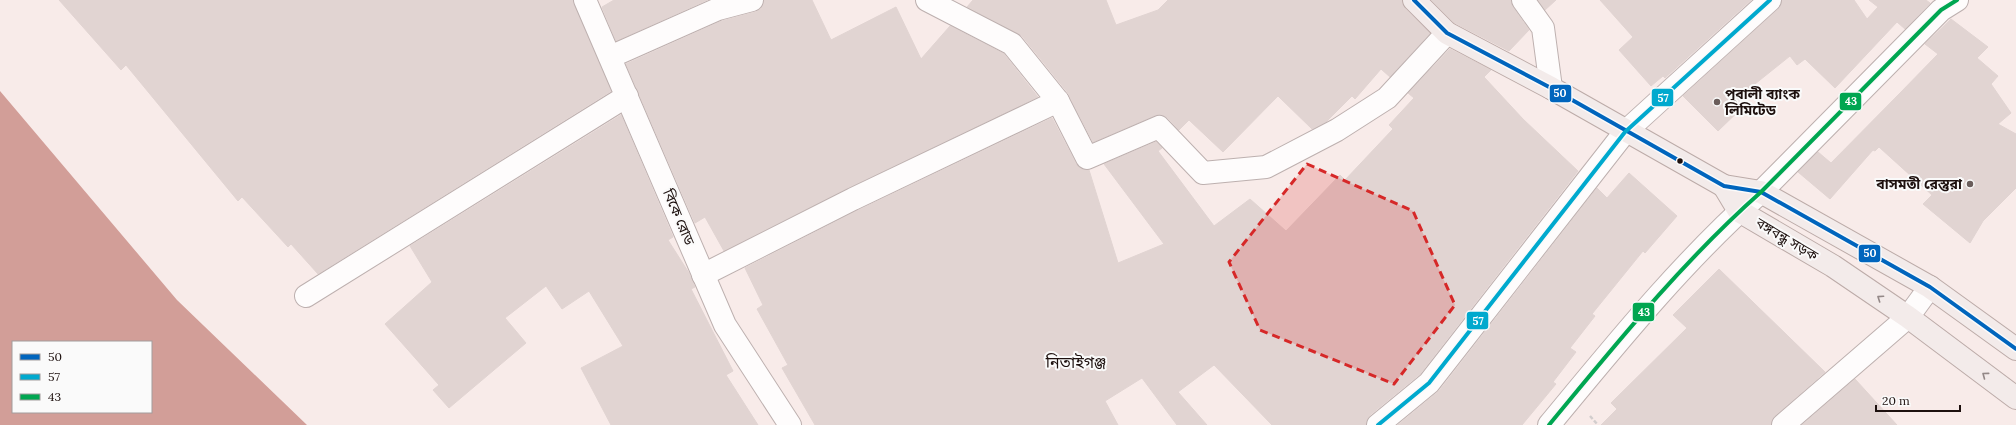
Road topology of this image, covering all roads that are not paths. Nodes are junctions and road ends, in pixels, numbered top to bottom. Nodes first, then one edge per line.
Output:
1 (752, 0) edge
2 (927, 0) edge
3 (1414, 0) edge
4 (1523, 0) edge
5 (1770, 0) edge
6 (1957, 0) edge
7 (589, 1) edge
8 (1447, 34) junction
9 (610, 57) junction
10 (1551, 88) junction
11 (627, 96) junction
12 (1058, 101) junction
13 (1625, 132) junction
14 (1724, 186) junction
15 (1761, 192) junction
16 (1739, 211) junction
17 (703, 275) junction
18 (1930, 287) junction
19 (306, 296) dead end
20 (1908, 317) junction
21 (2016, 349) edge
22 (2016, 398) edge
23 (790, 425) edge
24 (1378, 425) edge
25 (1549, 425) edge
26 (1783, 425) edge

1 - 9 street
2 - 12 street
3 - 8 main road
4 - 10 street
5 - 13 street
6 - 15 street
7 - 9 street, বিকে রোড
8 - 10 main road
8 - 12 street
9 - 11 street, বিকে রোড
10 - 13 main road
11 - 17 street, বিকে রোড
11 - 19 street
12 - 17 street
13 - 14 main road
13 - 24 street
14 - 15 main road, বঙ্গবন্ধু সড়ক
14 - 16 main road, বঙ্গবন্ধু সড়ক
15 - 16 street
15 - 18 main road, বঙ্গবন্ধু সড়ক
20 -> 16 main road, বঙ্গবন্ধু সড়ক
16 - 25 street
17 - 23 street, বিকে রোড
18 - 20 street
18 - 21 main road, বঙ্গবন্ধু সড়ক
22 -> 20 main road, বঙ্গবন্ধু সড়ক
20 - 26 street

